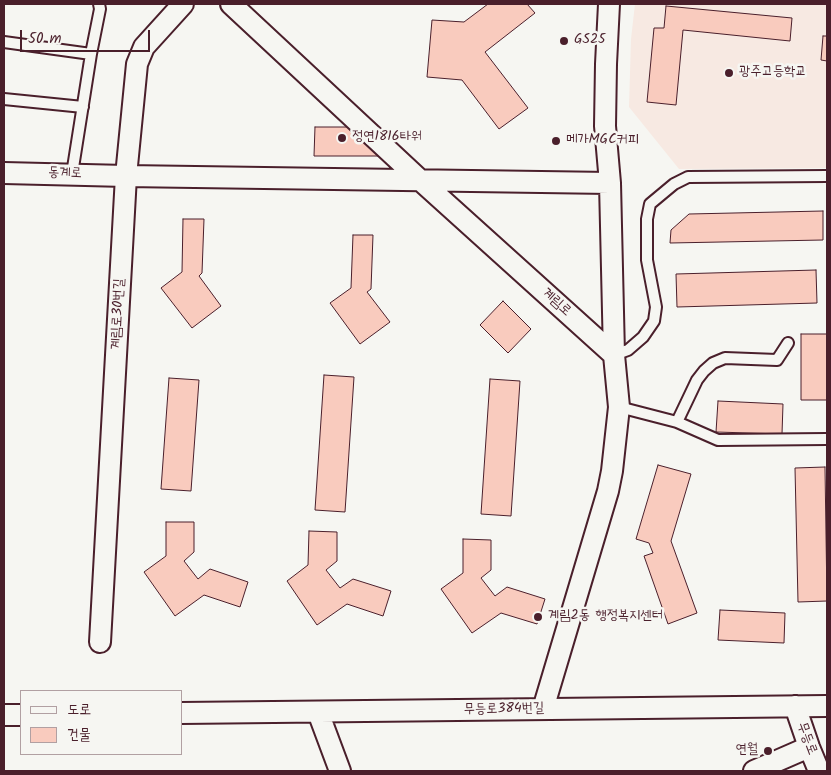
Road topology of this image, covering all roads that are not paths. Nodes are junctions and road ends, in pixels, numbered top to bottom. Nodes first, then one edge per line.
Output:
1 (99, 4) edge
2 (183, 4) edge
3 (230, 4) edge
4 (609, 4) edge
5 (4, 42) edge
6 (91, 54) junction
7 (4, 99) edge
8 (83, 107) junction
9 (4, 173) edge
10 (72, 174) junction
11 (126, 176) junction
12 (827, 176) edge
13 (420, 180) junction
14 (610, 183) junction
15 (788, 343) dead end
16 (614, 355) junction
17 (619, 407) junction
18 (677, 422) junction
19 (827, 439) edge
20 (100, 642) dead end
21 (795, 706) junction
22 (827, 706) edge
23 (543, 709) junction
24 (318, 712) junction
25 (182, 713) edge
26 (20, 714) edge
27 (4, 715) edge
28 (808, 747) junction
29 (340, 771) edge
30 (754, 771) edge
31 (819, 771) edge

1 - 6 lane
2 - 11 street, 계림로30번길
3 - 13 street, 계림로
4 - 14 street
5 - 6 lane
6 - 8 lane
7 - 8 lane
8 - 10 lane
9 - 10 street, 동계로
10 - 11 street, 동계로
11 - 13 street, 동계로
11 - 20 street, 계림로30번길
12 - 16 lane
13 - 14 street, 동계로
13 - 16 street, 계림로
14 - 16 street
15 - 18 lane
16 - 17 street
17 - 18 lane
17 - 23 street
18 - 19 lane
21 - 22 street, 무등로384번길
21 - 23 street, 무등로384번길
21 - 28 street, 무등로
23 - 24 street, 무등로384번길
24 - 25 street, 무등로384번길
24 - 29 street
26 - 27 street
28 - 30 street
28 - 31 street, 무등로

